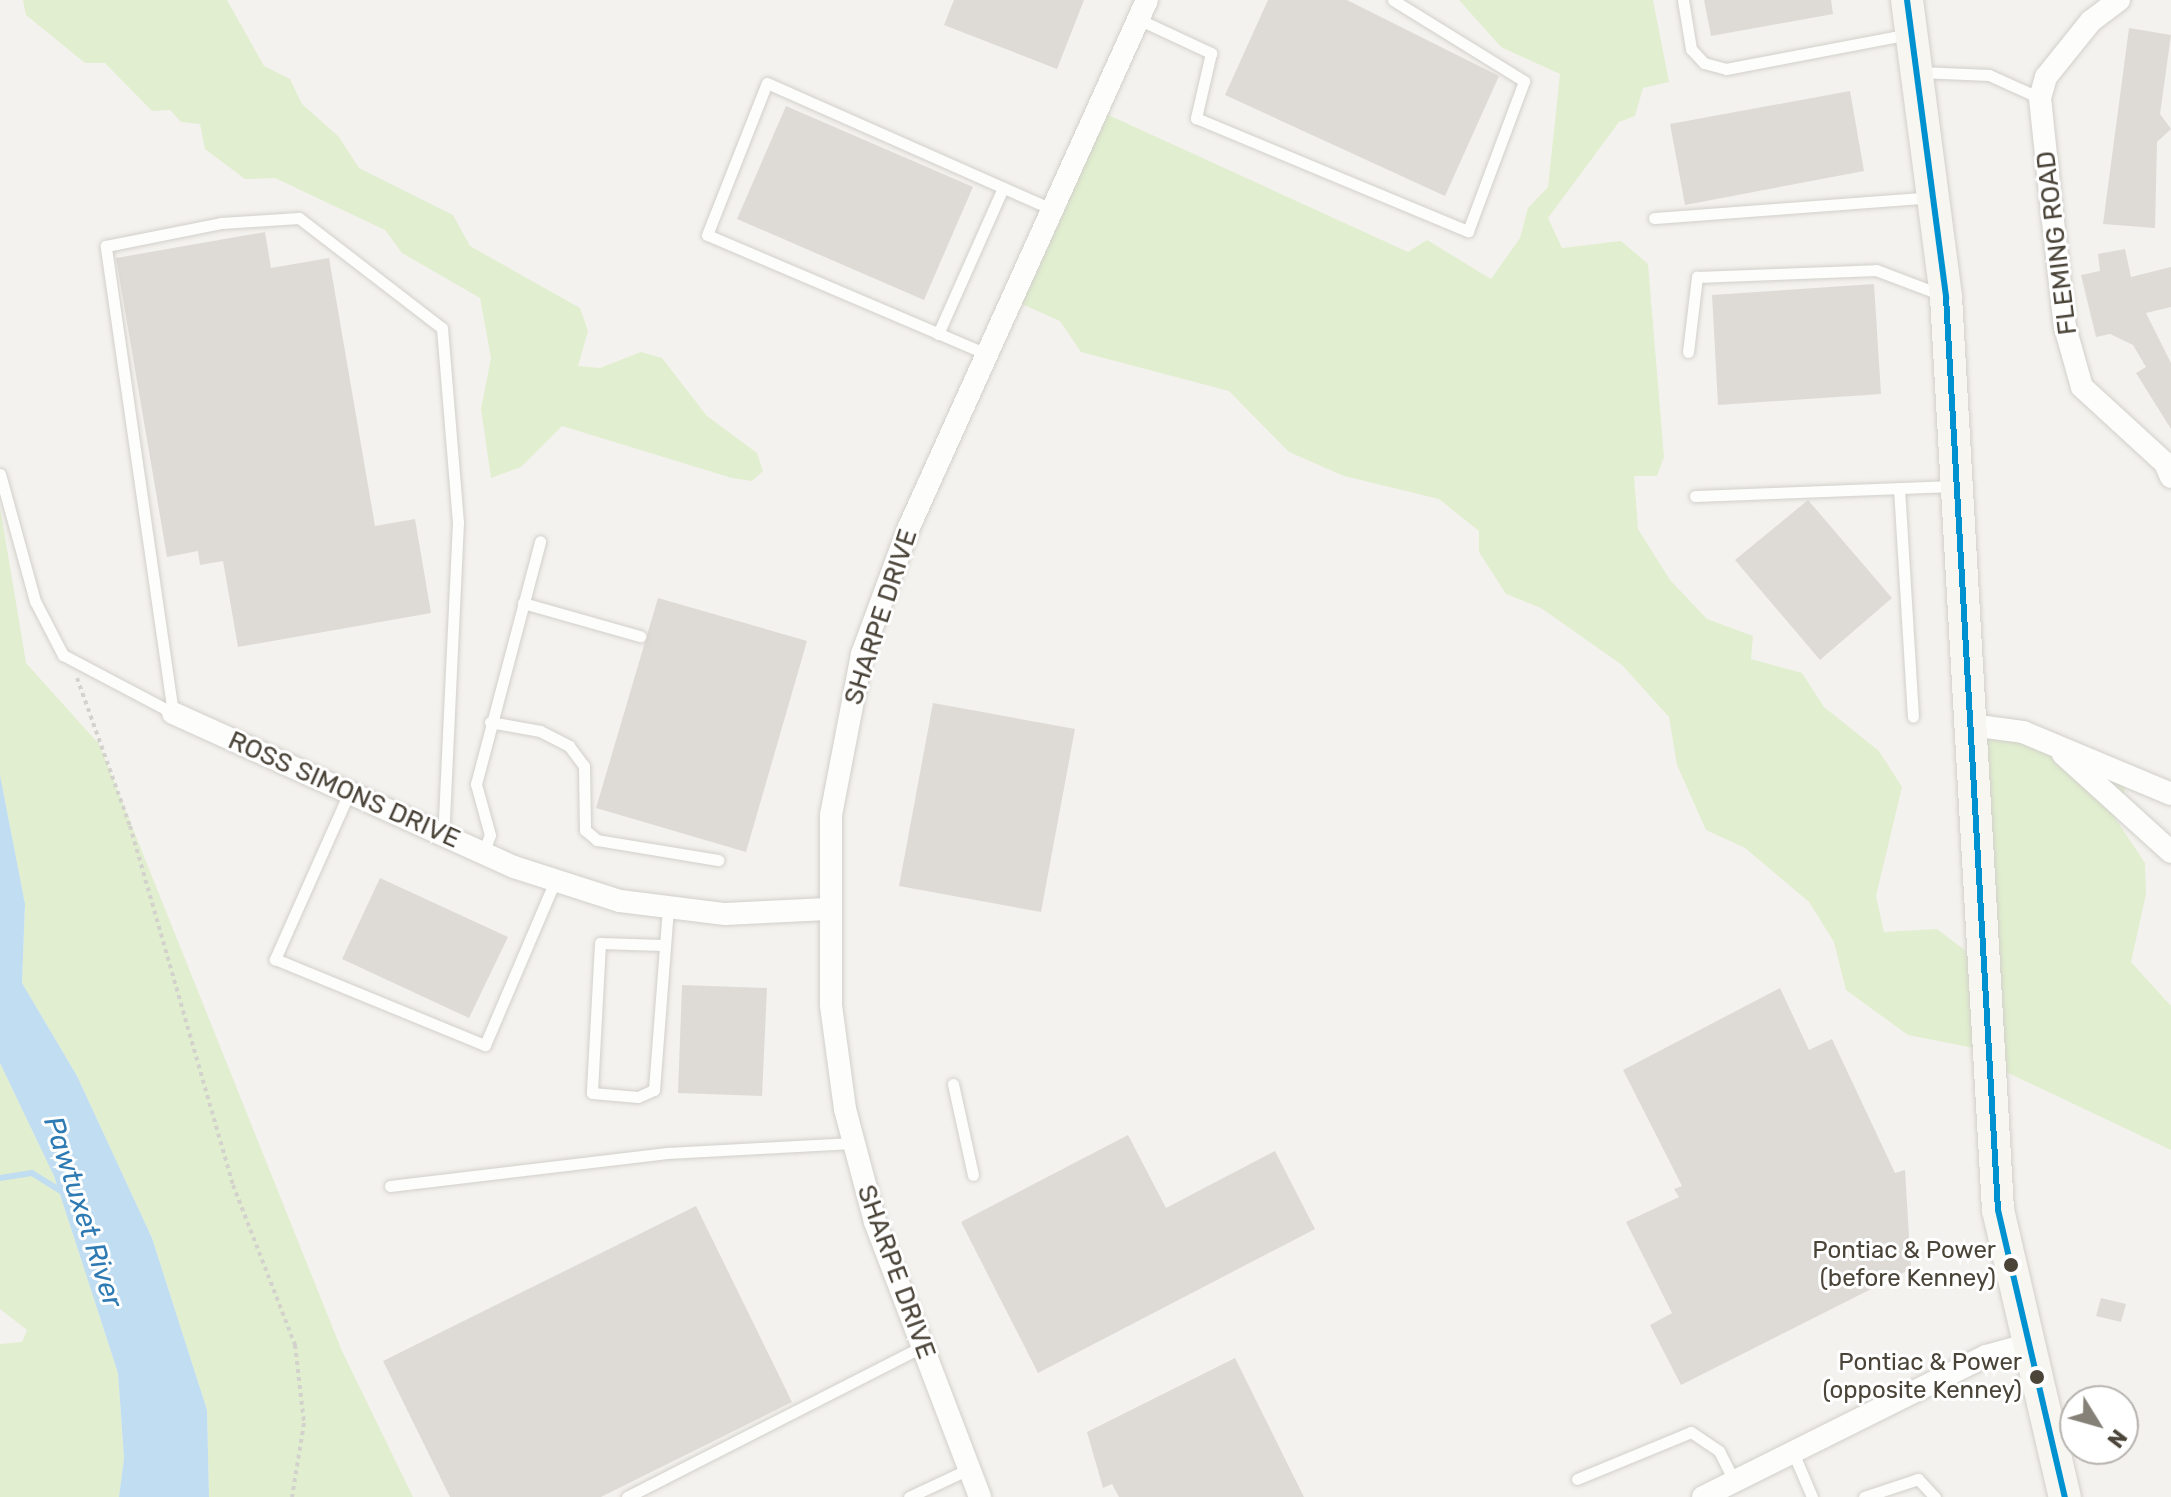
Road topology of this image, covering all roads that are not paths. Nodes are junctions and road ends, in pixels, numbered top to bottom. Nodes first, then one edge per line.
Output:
1 (1393, 0) edge
2 (1683, 0) edge
3 (1907, 0) edge
4 (2119, 0) edge
5 (1142, 10) edge
6 (1914, 33) junction
7 (1919, 72) junction
8 (2040, 98) junction
9 (1003, 188) junction
10 (1937, 197) junction
11 (1053, 210) junction
12 (1654, 218) dead end
13 (1946, 297) junction
14 (938, 334) junction
15 (1688, 352) dead end
16 (989, 355) junction
17 (0, 474) edge
18 (2171, 477) edge
19 (1959, 486) junction
20 (1899, 488) junction
21 (1695, 496) dead end
22 (540, 541) dead end
23 (523, 603) junction
24 (640, 636) dead end
25 (173, 713) junction
26 (1913, 717) dead end
27 (490, 722) junction
28 (1971, 725) junction
29 (2053, 745) junction
30 (2171, 794) edge
31 (348, 795) junction
32 (443, 835) junction
33 (2171, 852) edge
34 (483, 853) junction
35 (718, 860) dead end
36 (555, 881) junction
37 (827, 909) junction
38 (668, 910) junction
39 (662, 945) junction
40 (953, 1084) dead end
41 (853, 1143) junction
42 (973, 1175) dead end
43 (390, 1186) dead end
44 (2030, 1344) junction
45 (923, 1346) junction
46 (1792, 1449) junction
47 (969, 1469) junction
48 (1577, 1479) dead end
49 (1734, 1480) junction
50 (627, 1497) edge
51 (909, 1497) edge
52 (980, 1497) edge
53 (1703, 1497) edge
54 (1812, 1497) edge
55 (1864, 1497) edge
56 (1935, 1497) edge
57 (2065, 1497) edge

1 - 5 lane
2 - 6 lane
3 - 6 main road
4 - 8 street
5 - 11 street, SHARPE DRIVE
6 - 7 main road
7 - 8 lane
7 - 10 main road
8 - 18 street, FLEMING ROAD
9 - 11 lane
9 - 14 lane
9 - 14 lane
10 - 12 lane
10 - 13 main road
11 - 16 street, SHARPE DRIVE
13 - 15 lane
13 - 19 main road
14 - 16 lane
16 - 37 street, SHARPE DRIVE
17 - 25 lane, ROSS SIMONS DRIVE
19 - 20 lane
19 - 28 main road
20 - 21 lane
20 - 26 lane
22 - 23 lane
23 - 24 lane
23 - 27 lane
25 - 31 street, ROSS SIMONS DRIVE
25 - 32 lane
27 - 34 lane
27 - 35 lane
28 - 29 street
28 - 44 main road
29 - 30 street
29 - 33 street
31 - 32 street, ROSS SIMONS DRIVE
31 - 36 lane
32 - 34 street, ROSS SIMONS DRIVE
34 - 36 street, ROSS SIMONS DRIVE
36 - 38 street, ROSS SIMONS DRIVE
37 - 38 street, ROSS SIMONS DRIVE
37 - 41 street, SHARPE DRIVE
38 - 39 lane
39 - 39 lane
40 - 42 lane
41 - 43 lane
41 - 45 street, SHARPE DRIVE
44 - 46 street
44 - 57 main road
45 - 47 street, SHARPE DRIVE
45 - 50 lane
46 - 49 street
46 - 54 lane
47 - 51 lane
47 - 52 street, SHARPE DRIVE
48 - 49 lane
49 - 53 street
55 - 56 lane

